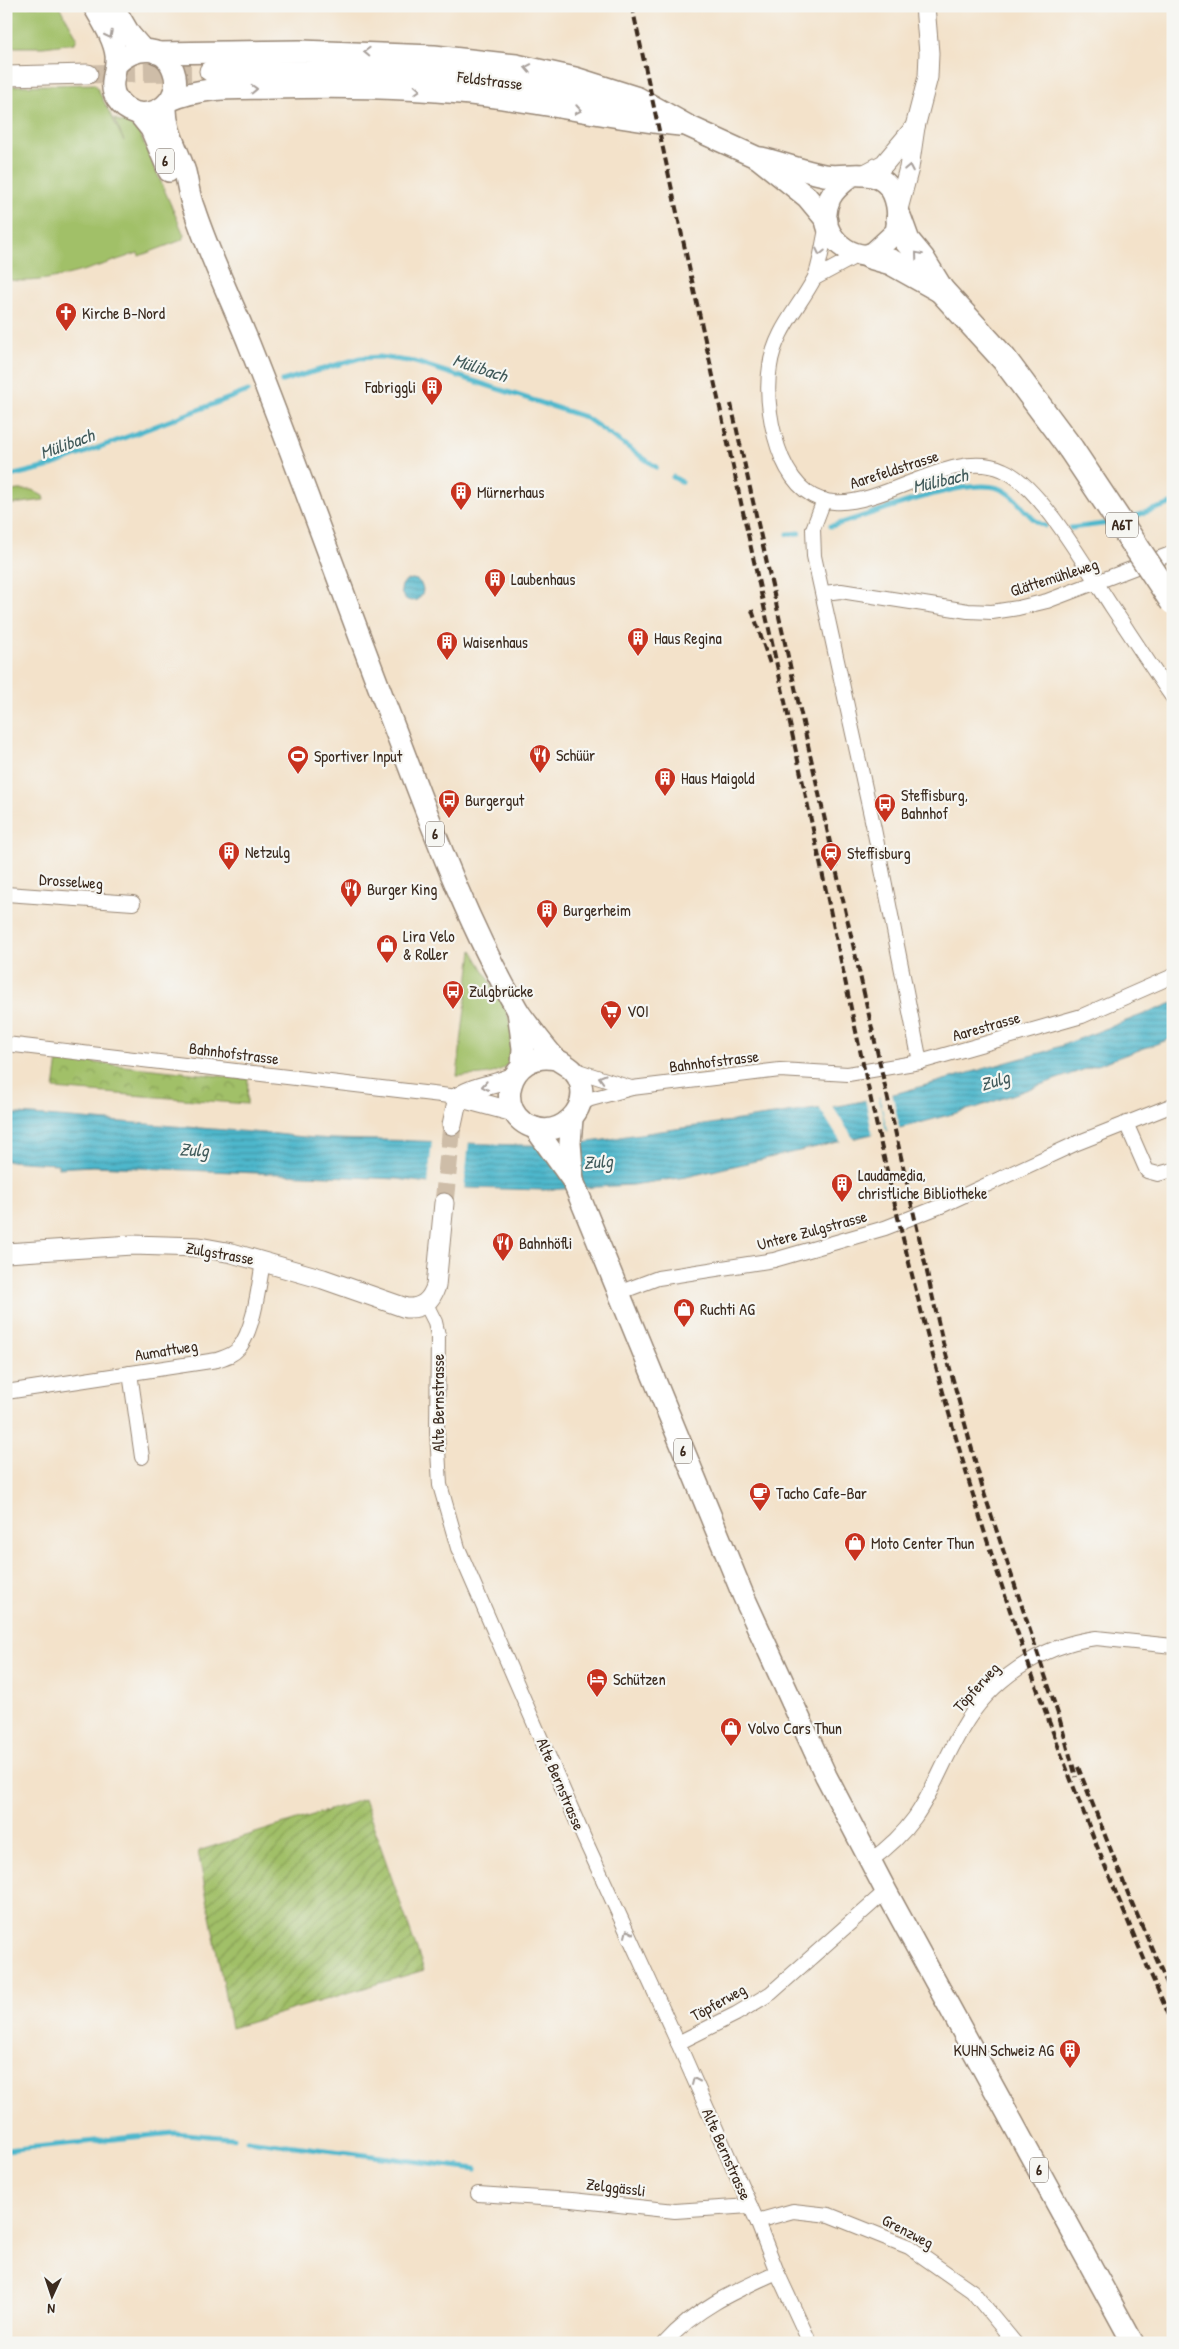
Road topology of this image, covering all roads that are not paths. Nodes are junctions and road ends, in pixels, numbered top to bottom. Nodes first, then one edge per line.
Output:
1 (94, 6) edge
2 (112, 6) edge
3 (925, 6) edge
4 (150, 51) junction
5 (116, 65) junction
6 (209, 71) tunnel mouth
7 (88, 74) tunnel mouth
8 (6, 76) edge
9 (168, 103) junction
10 (139, 114) junction
11 (688, 126) junction
12 (915, 127) junction
13 (758, 158) junction
14 (857, 175) junction
15 (193, 208) junction
16 (899, 214) junction
17 (827, 223) junction
18 (864, 255) junction
19 (815, 278) junction
20 (941, 290) junction
21 (824, 500) junction
22 (1173, 552) edge
23 (1096, 582) junction
24 (824, 593) junction
25 (1173, 602) edge
26 (1173, 698) edge
27 (6, 894) edge
28 (132, 903) dead end
29 (1173, 976) edge
30 (518, 1011) junction
31 (6, 1044) edge
32 (920, 1062) junction
33 (564, 1064) junction
34 (800, 1070) joint
35 (517, 1072) junction
36 (632, 1088) junction
37 (458, 1097) junction
38 (1173, 1105) edge
39 (514, 1112) junction
40 (574, 1118) junction
41 (1126, 1123) junction
42 (452, 1124) tunnel mouth
43 (537, 1131) junction
44 (1173, 1170) edge
45 (577, 1190) junction
46 (444, 1202) tunnel mouth
47 (6, 1253) edge
48 (263, 1261) junction
49 (618, 1293) junction
50 (426, 1304) junction
51 (130, 1373) junction
52 (6, 1392) edge
53 (142, 1457) dead end
54 (1173, 1646) edge
55 (870, 1861) junction
56 (886, 1891) junction
57 (678, 2043) junction
58 (478, 2194) dead end
59 (750, 2206) junction
60 (757, 2221) junction
61 (777, 2272) junction
62 (665, 2343) edge
63 (810, 2343) edge
64 (1015, 2343) edge
65 (1133, 2343) edge

1 -> 5 main road
2 - 4 main road
3 - 12 main road
4 - 5 main road
4 - 9 main road
11 -> 4 main road
5 - 10 main road
6 - 11 main road, Feldstrasse
7 - 8 main road
9 - 10 main road
9 -> 11 main road
9 - 15 main road, 6
10 - 15 main road, 6
11 - 13 main road, Feldstrasse
12 - 14 main road
16 -> 12 main road
13 - 14 main road, Feldstrasse
13 - 17 main road, Feldstrasse
14 - 16 main road
14 - 17 main road
15 - 30 main road, 6
16 - 18 main road
20 -> 16 highway, A6T
17 - 18 main road
17 -> 19 street, Aarefeldstrasse
18 - 19 street, Aarefeldstrasse
18 - 20 highway, A6T
19 - 21 street, Aarefeldstrasse
20 - 25 highway, A6T, bridge
21 - 23 street, Aarefeldstrasse
21 - 24 street
22 - 23 street, Glättemühleweg
23 - 24 street, Glättemühleweg
23 - 26 street, Aarefeldstrasse
24 - 32 street
27 - 28 street, Drosselweg
29 - 32 street, Aarestrasse
30 - 33 main road, 6
30 - 35 main road, 6
31 - 37 street, Bahnhofstrasse
32 - 34 street, Aarestrasse
33 - 35 main road
36 -> 33 street, Bahnhofstrasse
33 - 40 main road
34 - 36 street, Bahnhofstrasse
35 -> 37 main road
35 - 39 main road
36 - 40 street, Bahnhofstrasse
37 - 39 main road
37 - 42 main road
38 - 41 street, Untere Zulgstrasse
39 - 43 main road
40 - 43 main road
40 - 45 main road, 6
41 - 44 street
41 - 49 street, Untere Zulgstrasse
43 - 45 main road, 6
45 - 49 main road, 6
46 - 50 main road
47 - 48 main road, Zulgstrasse
48 - 50 main road, Zulgstrasse
48 - 51 street, Aumattweg
49 - 55 main road, 6
57 -> 50 street, Alte Bernstrasse
51 - 52 street, Aumattweg
51 - 53 street
54 - 55 street, Töpferweg
55 - 56 main road, 6
56 - 57 street, Töpferweg
56 - 65 main road, 6
59 -> 57 street, Alte Bernstrasse
58 - 59 street, Zelggässli
59 - 60 street, Alte Bernstrasse
60 - 61 street, Alte Bernstrasse
60 - 64 street, Grenzweg
61 - 62 street
61 - 63 street, Alte Bernstrasse

